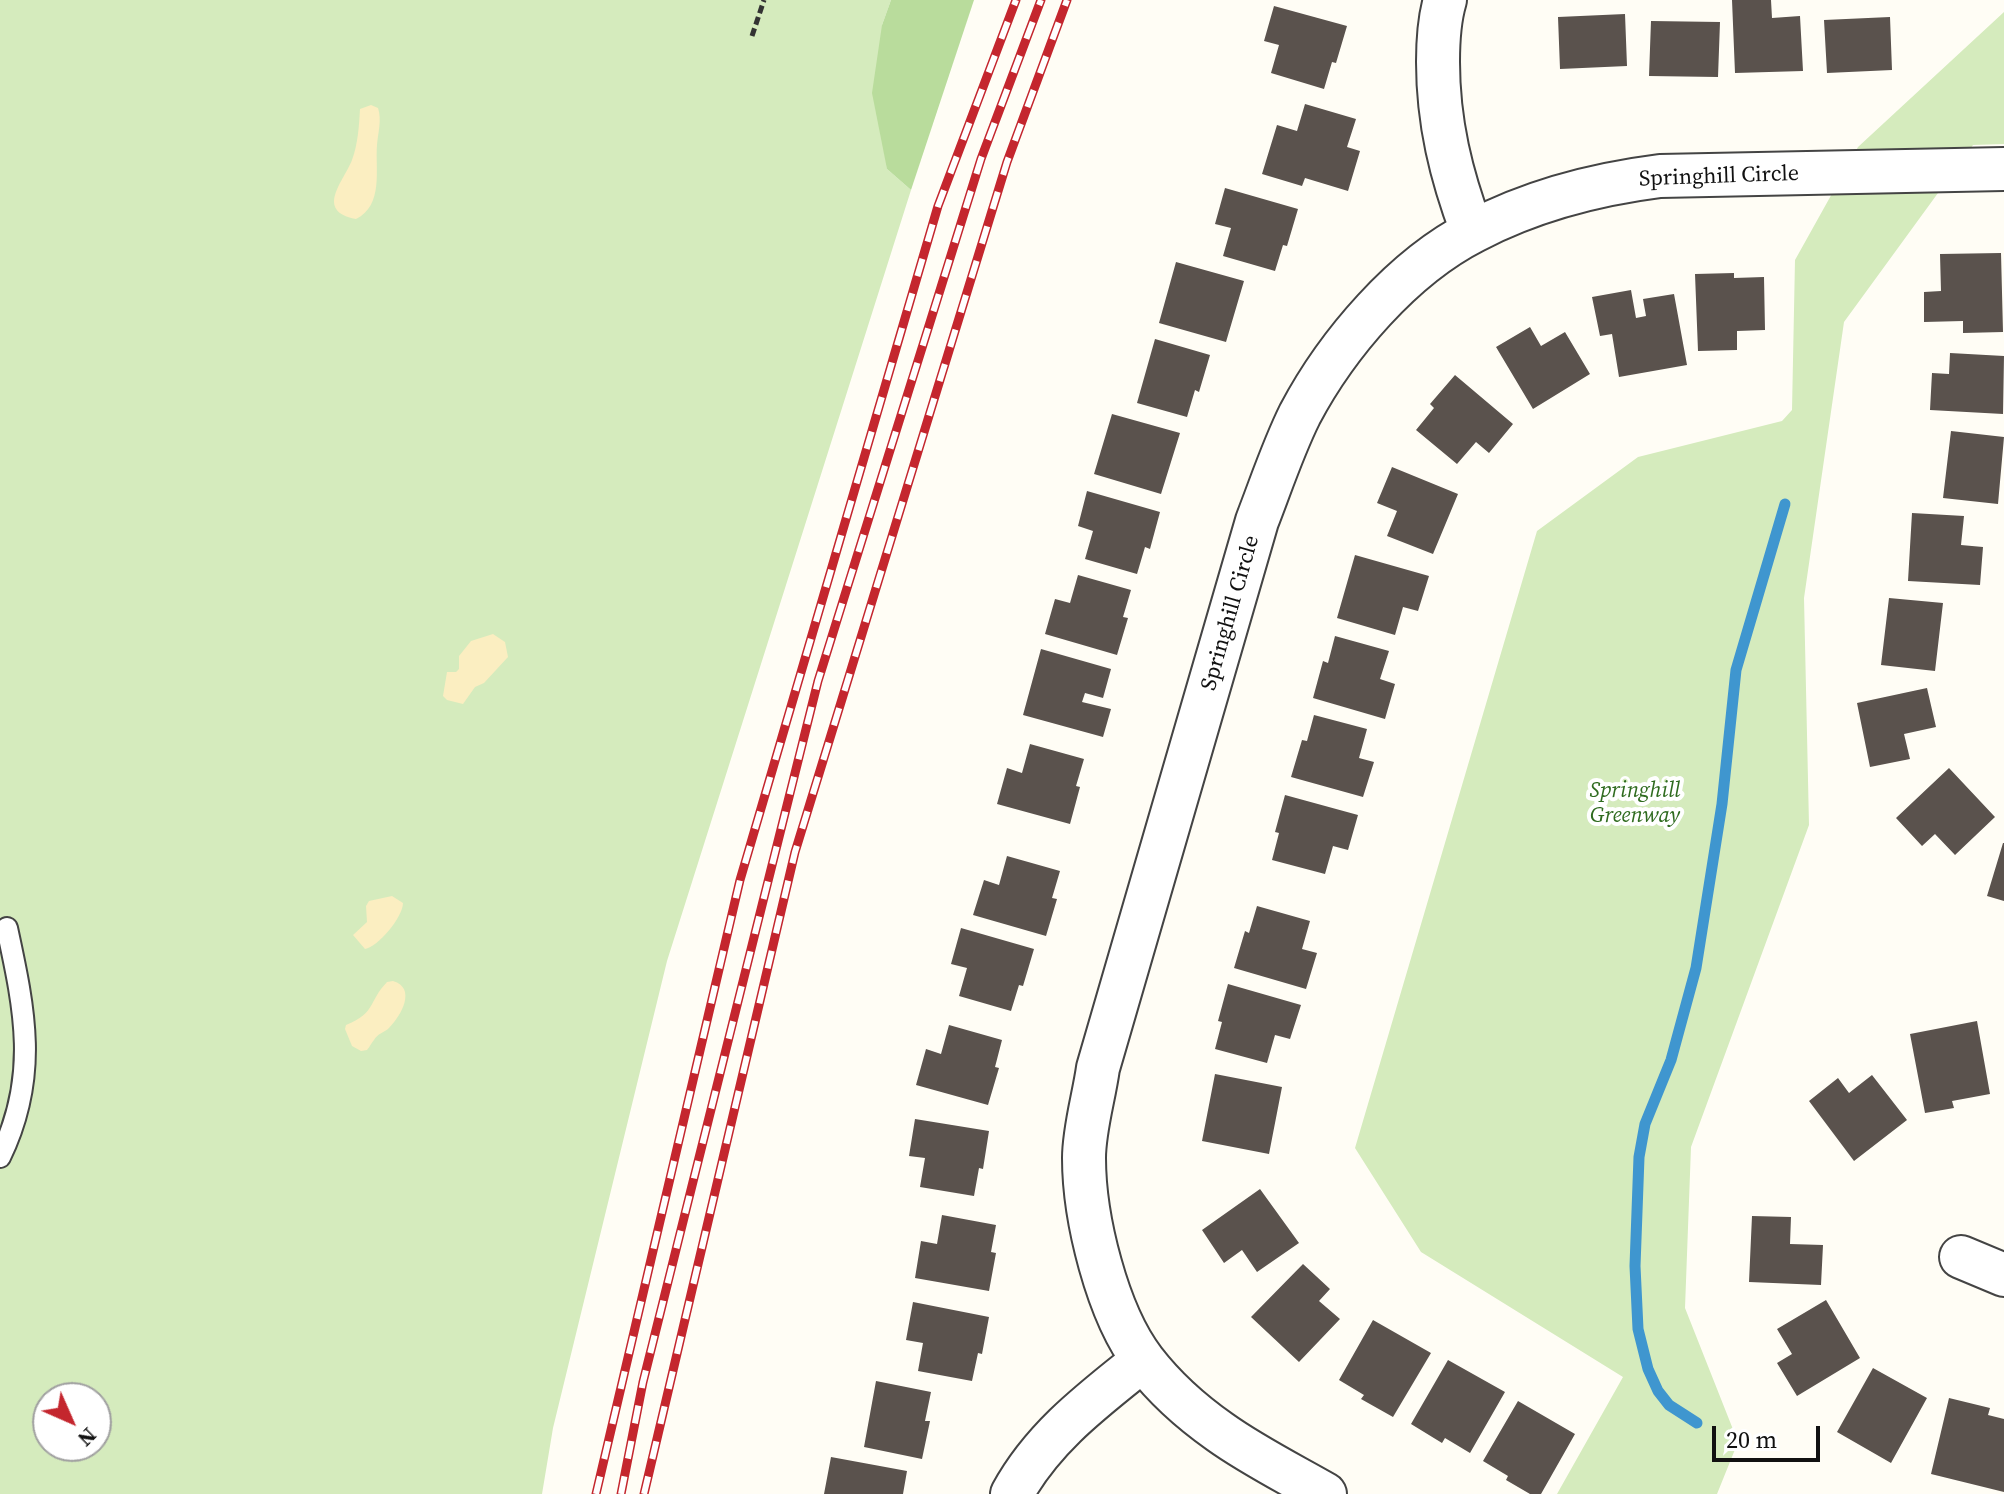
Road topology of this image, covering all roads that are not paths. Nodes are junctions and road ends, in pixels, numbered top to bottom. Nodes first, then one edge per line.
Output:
1 (1445, 0) edge
2 (2004, 169) edge
3 (1472, 231) junction
4 (7, 928) dead end
5 (0, 1157) edge
6 (1961, 1257) dead end
7 (2004, 1275) edge
8 (1143, 1360) junction
9 (1012, 1494) edge
10 (1325, 1494) edge

1 - 3 street
2 - 3 street, Springhill Circle
3 - 8 street, Springhill Circle
4 - 5 lane
6 - 7 street
8 - 9 street
8 - 10 street, Springhill Circle

